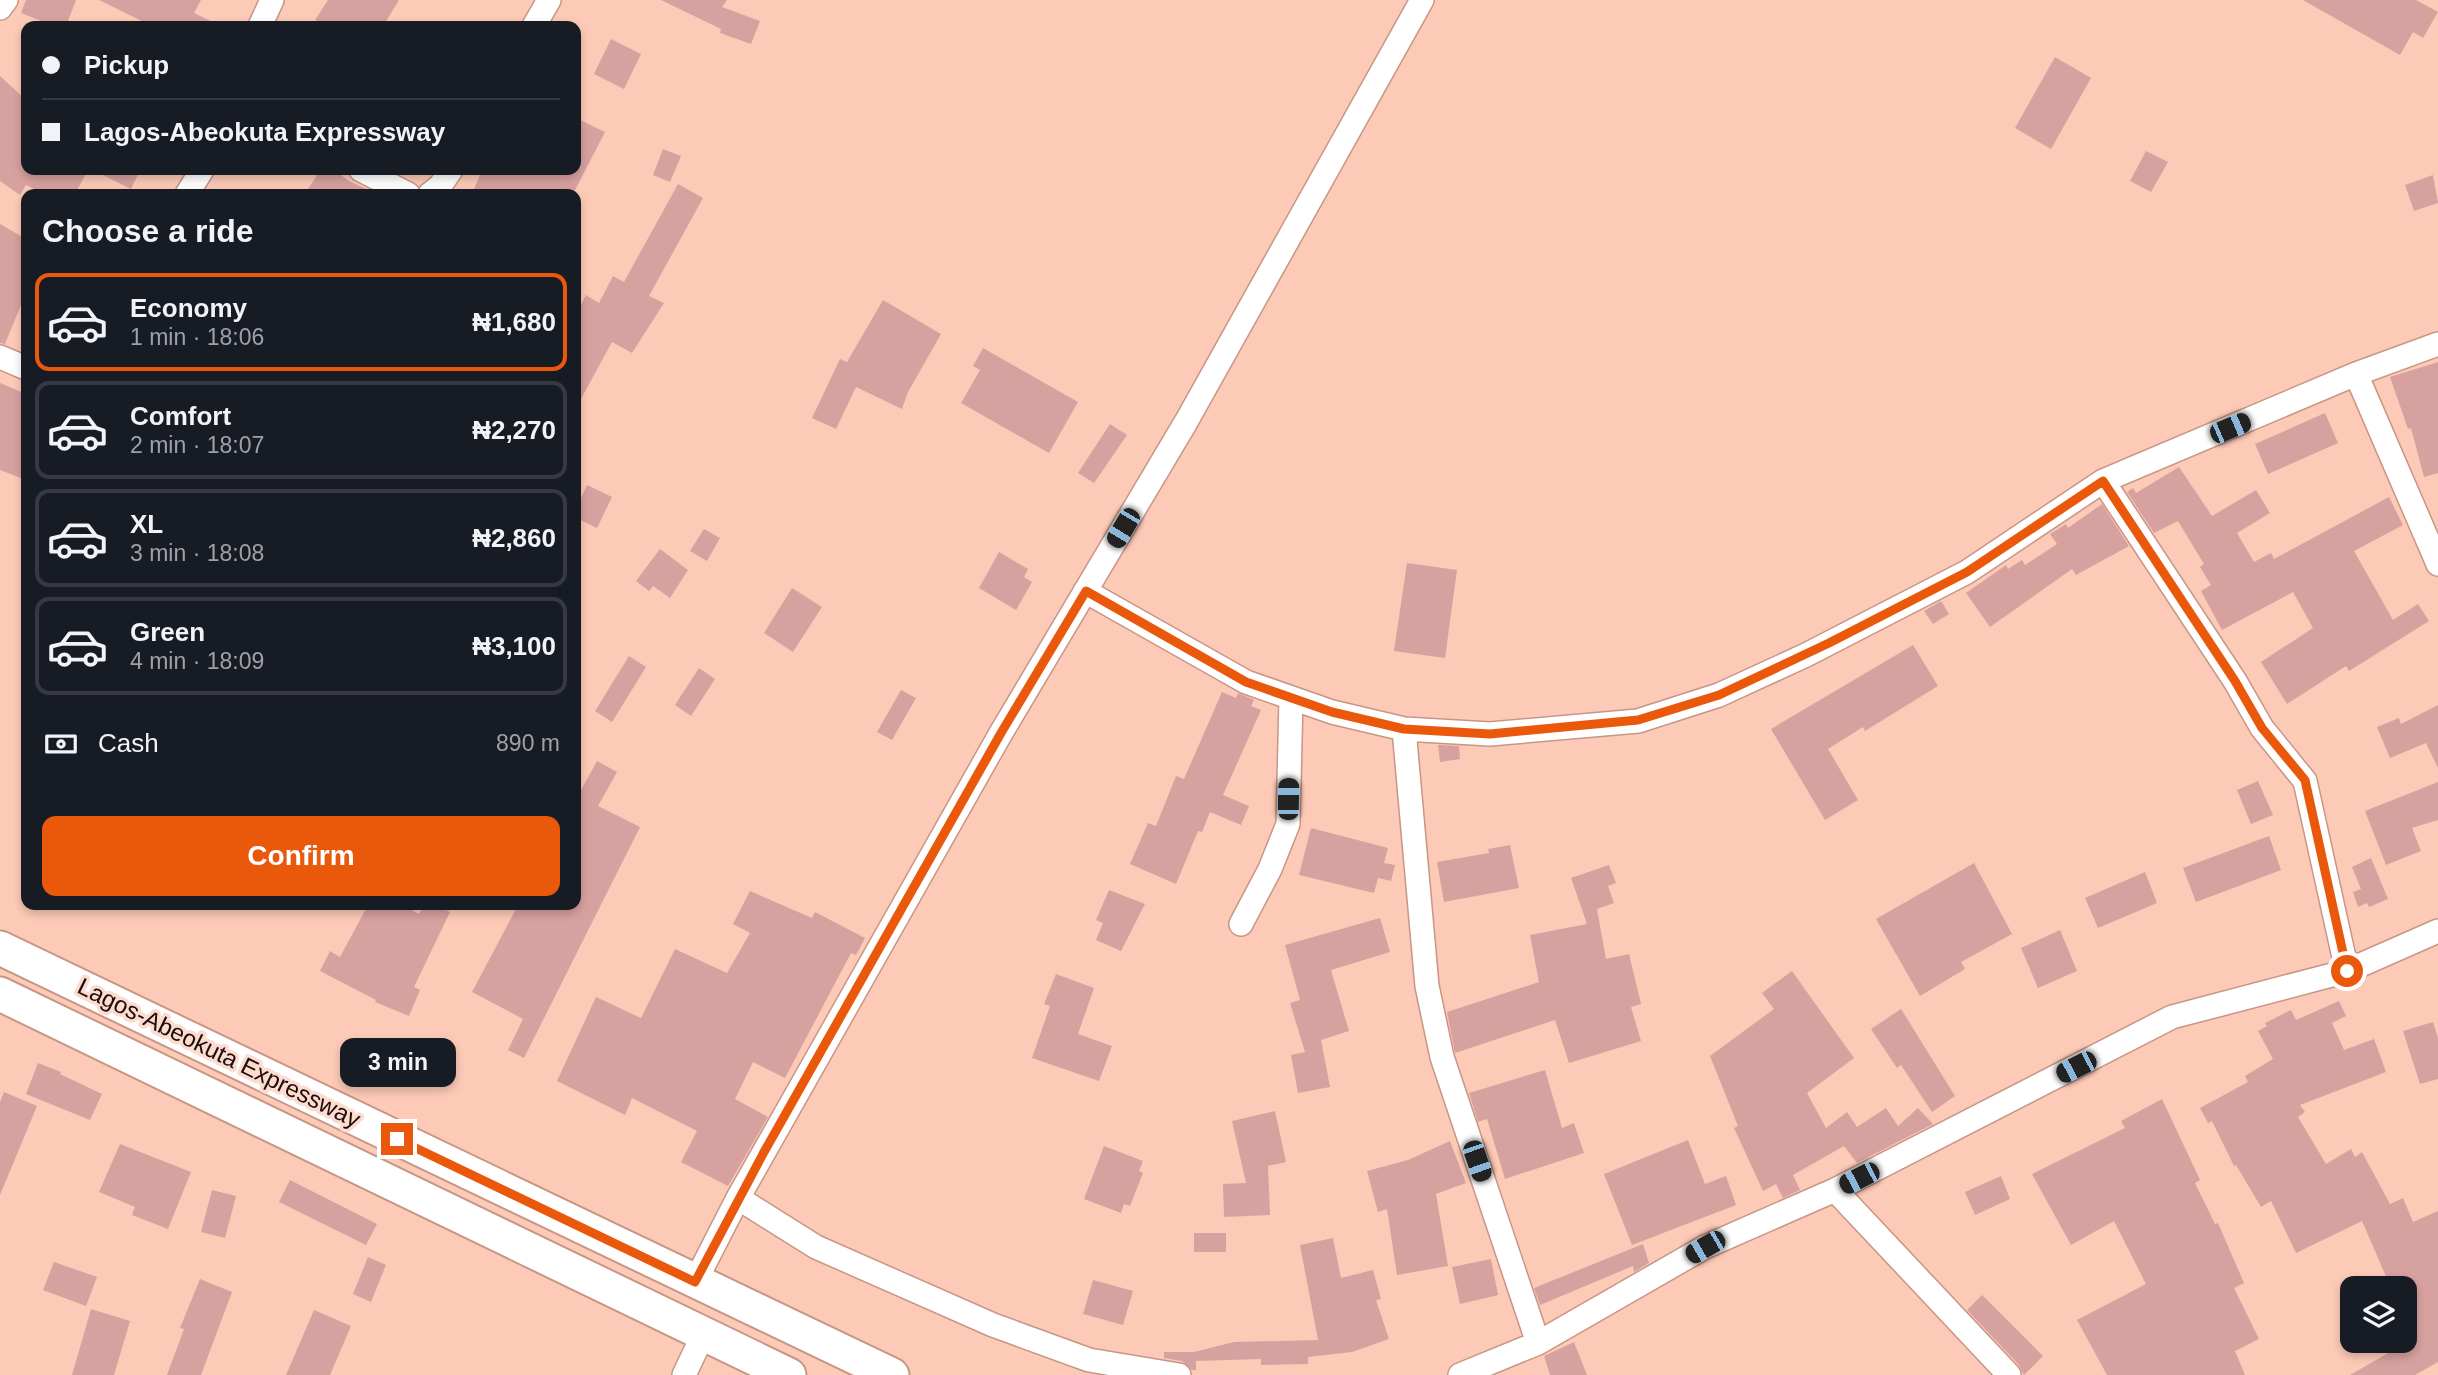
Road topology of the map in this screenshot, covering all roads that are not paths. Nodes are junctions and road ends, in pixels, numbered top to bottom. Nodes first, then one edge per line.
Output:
1 (6, 0) edge
2 (272, 0) edge
3 (549, 0) edge
4 (1422, 0) edge
5 (0, 8) edge
6 (262, 21) edge
7 (537, 21) edge
8 (371, 175) edge
9 (448, 175) edge
10 (398, 189) edge
11 (436, 189) edge
12 (2438, 344) edge
13 (0, 357) edge
14 (21, 366) edge
15 (2356, 374) junction
16 (2103, 481) junction
17 (2438, 564) edge
18 (1086, 591) junction
19 (1291, 698) junction
20 (1404, 729) junction
21 (1241, 924) dead end
22 (2438, 931) edge
23 (0, 948) edge
24 (2347, 971) junction
25 (0, 995) edge
26 (1835, 1190) junction
27 (738, 1198) junction
28 (695, 1282) junction
29 (703, 1335) junction
30 (1538, 1343) junction
31 (746, 1364) edge
32 (684, 1375) edge
33 (789, 1375) edge
34 (892, 1375) edge
35 (1179, 1375) edge
36 (1461, 1375) edge
37 (2009, 1375) edge

1 - 5 street
2 - 6 street
3 - 7 street
4 - 18 street
8 - 10 street
9 - 11 street
12 - 15 street
13 - 14 street
15 - 16 street
15 - 17 street
16 - 20 street
16 - 24 street
18 - 19 street
18 - 27 street
19 - 20 street
19 - 21 street
20 - 30 street
22 - 24 street
23 - 28 highway, Lagos-Abeokuta Expressway
24 - 26 street
25 - 29 highway, Lagos-Abeokuta Expressway
26 - 30 street
26 - 37 street
27 - 28 street
27 - 35 street
28 - 34 highway, Lagos-Abeokuta Expressway
29 - 31 highway, Lagos-Abeokuta Expressway
29 - 32 street
30 - 36 street
31 - 33 highway, Lagos-Abeokuta Expressway

